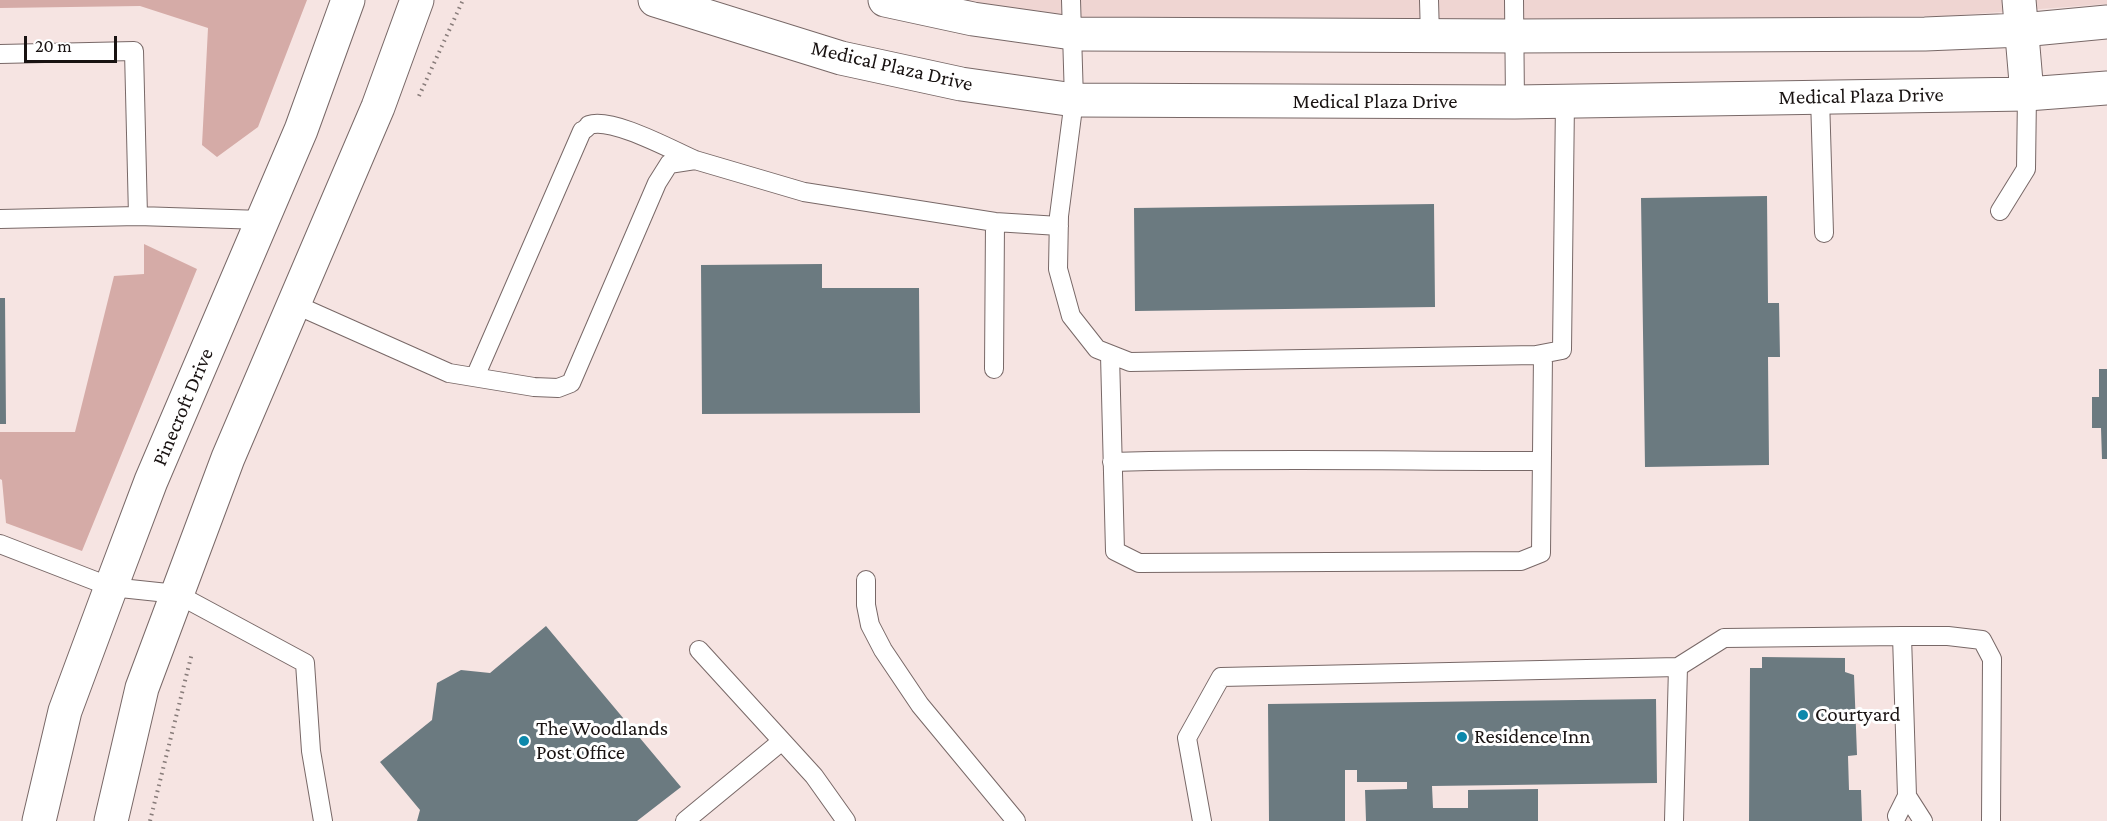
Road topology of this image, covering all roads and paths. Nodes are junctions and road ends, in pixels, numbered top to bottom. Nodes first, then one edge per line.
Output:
1 (348, 0) edge
2 (417, 0) edge
3 (463, 0) edge
4 (655, 0) edge
5 (885, 0) edge
6 (1071, 0) edge
7 (1429, 0) edge
8 (1514, 0) edge
9 (2020, 15) edge
10 (2107, 22) edge
11 (1071, 33) junction
12 (1430, 36) junction
13 (1515, 36) junction
14 (0, 54) edge
15 (2107, 88) edge
16 (2027, 94) junction
17 (1820, 97) junction
18 (1074, 100) junction
19 (1565, 101) junction
20 (416, 102) dead end
21 (1515, 102) junction
22 (694, 160) junction
23 (2000, 211) dead end
24 (138, 216) junction
25 (0, 219) edge
26 (262, 220) junction
27 (994, 222) junction
28 (1059, 226) junction
29 (1824, 233) dead end
30 (294, 304) junction
31 (1543, 354) junction
32 (1110, 355) junction
33 (994, 369) dead end
34 (475, 377) junction
35 (1542, 461) junction
36 (1112, 462) junction
37 (0, 544) edge
38 (866, 580) dead end
39 (111, 587) junction
40 (188, 600) junction
41 (1902, 636) junction
42 (699, 650) dead end
43 (1678, 667) junction
44 (782, 741) junction
45 (1907, 795) junction
46 (1897, 816) dead end
47 (39, 821) edge
48 (111, 821) edge
49 (150, 821) edge
50 (322, 821) edge
51 (685, 821) edge
52 (846, 821) edge
53 (1016, 821) edge
54 (1202, 821) edge
55 (1674, 821) edge
56 (1923, 821) edge
57 (1991, 821) edge

1 - 26 street, Pinecroft Drive
2 - 30 street
3 - 20 path
4 - 18 street, Medical Plaza Drive
5 - 11 street
6 - 11 lane
7 - 12 lane
8 - 13 lane
9 - 10 street
9 - 13 street
9 - 16 street
11 - 12 street
11 - 18 lane
12 - 13 street
13 - 21 lane
14 - 24 lane
15 - 16 street, Medical Plaza Drive
16 - 17 street, Medical Plaza Drive
16 - 23 lane
17 - 19 street, Medical Plaza Drive
17 - 29 lane
18 - 21 street, Medical Plaza Drive
18 - 28 lane
19 - 21 street, Medical Plaza Drive
19 - 31 lane
22 - 27 lane
22 - 34 lane
22 - 34 lane
24 - 25 lane
24 - 26 lane
26 - 39 street, Pinecroft Drive
27 - 28 lane
27 - 33 lane
28 - 32 lane
30 - 34 lane
30 - 40 street
31 - 32 lane
31 - 35 lane
32 - 36 lane
35 - 36 lane
35 - 36 lane
37 - 39 lane
38 - 53 lane
39 - 40 lane
39 - 47 street, Pinecroft Drive
40 - 48 street
40 - 49 path
40 - 50 lane
41 - 43 lane
41 - 45 lane
41 - 57 lane
42 - 44 lane
43 - 54 lane
43 - 55 lane
44 - 51 lane
44 - 52 lane
45 - 46 lane
45 - 56 lane

